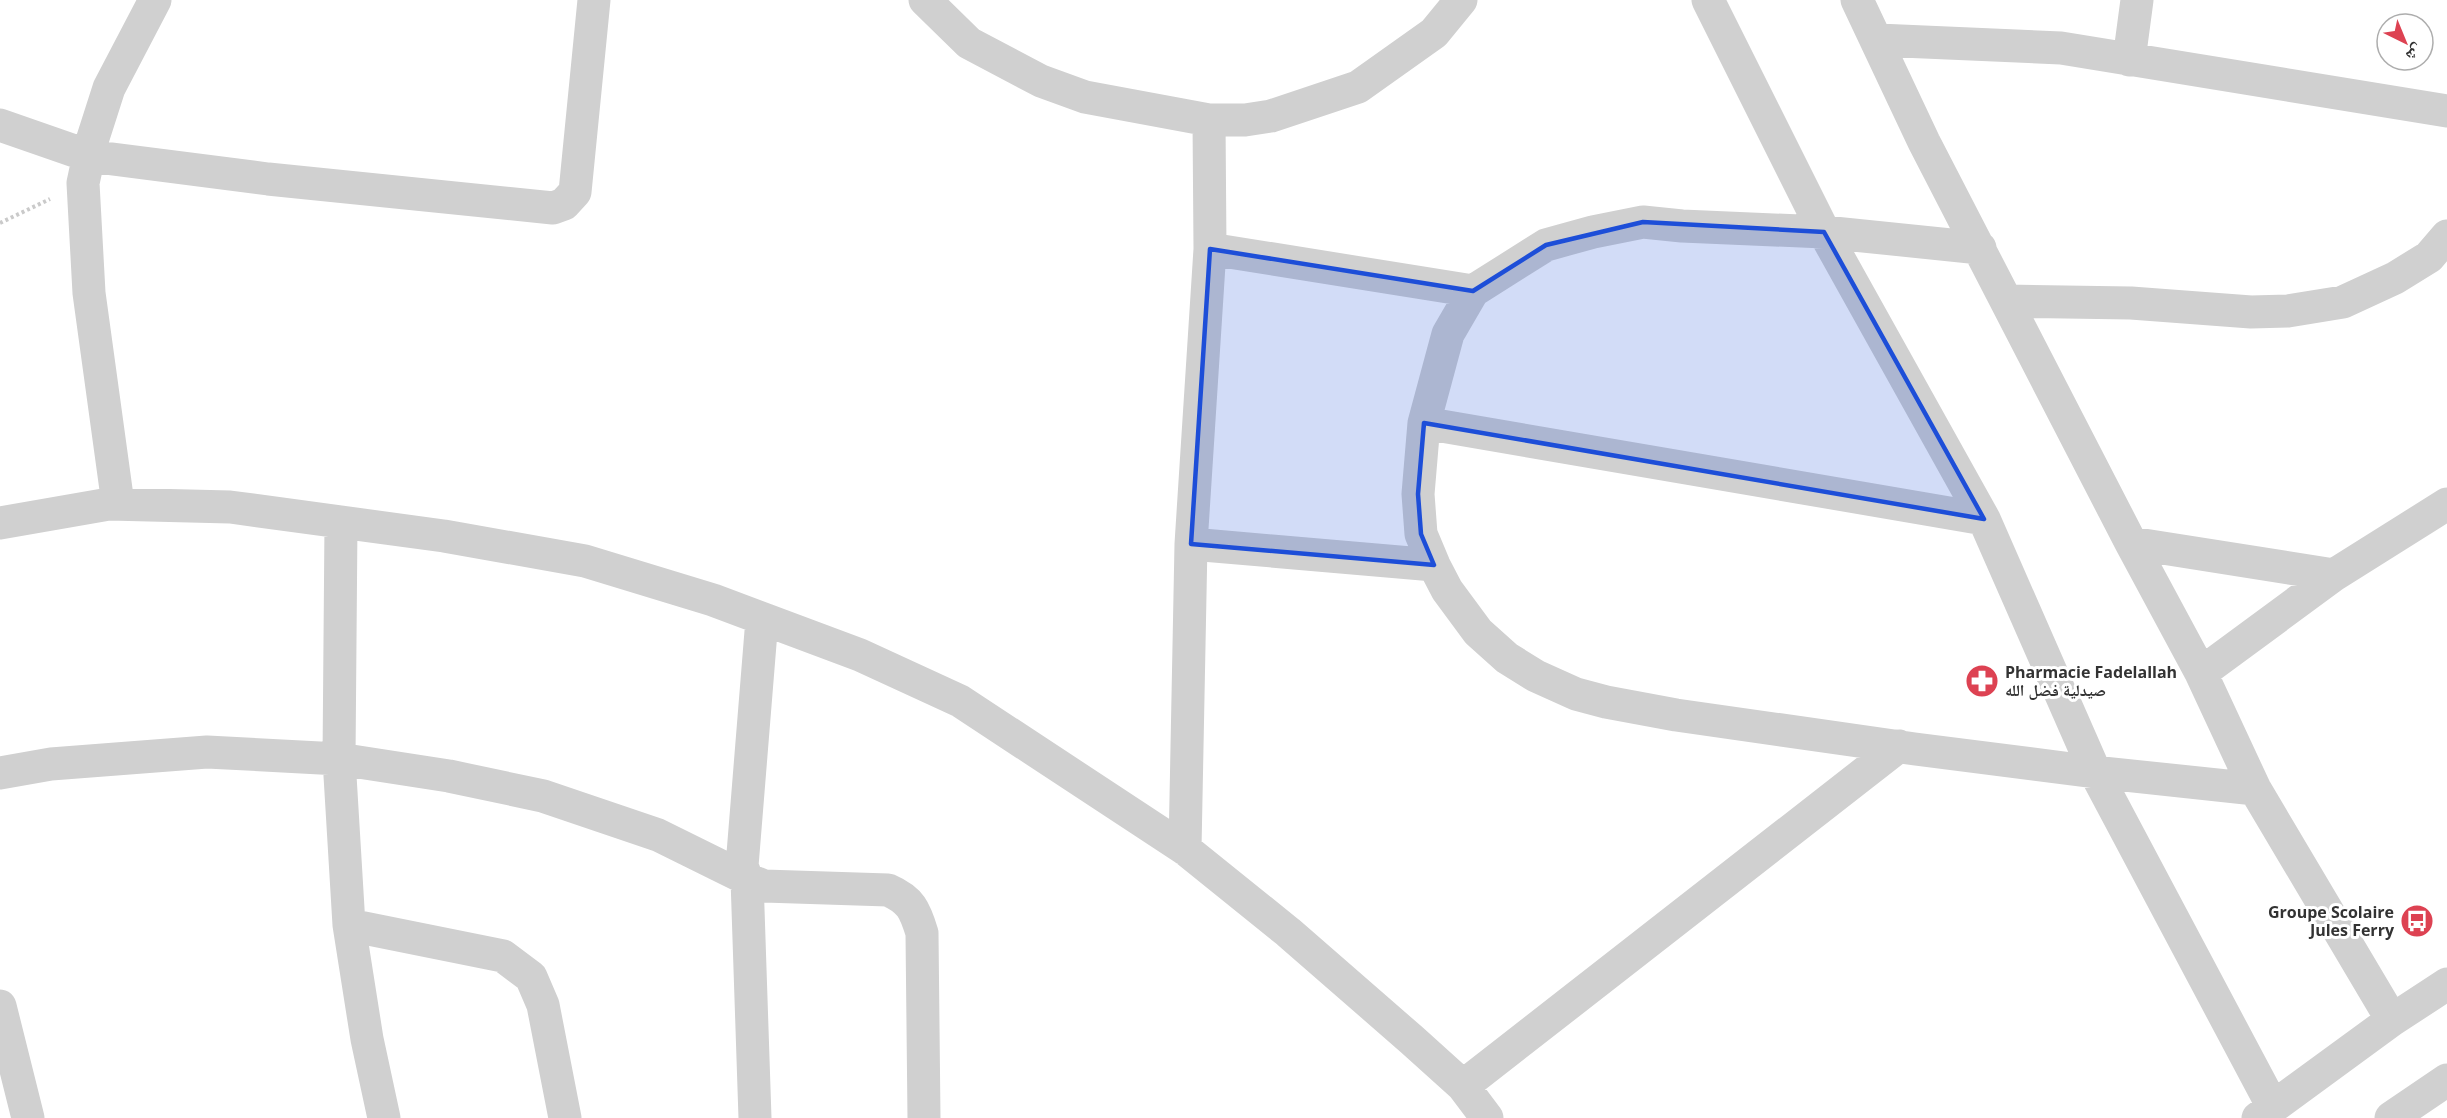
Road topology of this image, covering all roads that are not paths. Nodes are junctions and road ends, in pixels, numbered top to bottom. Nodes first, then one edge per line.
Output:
1 (155, 0) edge
2 (594, 0) edge
3 (924, 0) edge
4 (1461, 0) edge
5 (1708, 0) edge
6 (1857, 0) edge
7 (2137, 0) edge
8 (1878, 40) junction
9 (2129, 60) junction
10 (2447, 111) edge
11 (1209, 120) junction
12 (0, 125) edge
13 (86, 169) junction
14 (1824, 232) junction
15 (2447, 236) edge
16 (1980, 248) junction
17 (1210, 249) junction
18 (1473, 291) junction
19 (2007, 301) junction
20 (1424, 423) junction
21 (118, 504) junction
22 (2447, 504) edge
23 (1984, 519) junction
24 (341, 522) junction
25 (0, 523) edge
26 (2131, 543) junction
27 (1191, 544) junction
28 (1434, 565) junction
29 (2334, 576) junction
30 (762, 618) junction
31 (2201, 673) junction
32 (1899, 746) junction
33 (339, 759) junction
34 (2095, 772) junction
35 (0, 773) edge
36 (2255, 789) junction
37 (1185, 849) junction
38 (747, 879) junction
39 (349, 925) junction
40 (2447, 984) edge
41 (0, 1006) edge
42 (2392, 1020) junction
43 (2447, 1080) edge
44 (1463, 1086) junction
45 (2265, 1112) edge
46 (28, 1118) edge
47 (384, 1118) edge
48 (566, 1118) edge
49 (755, 1118) edge
50 (924, 1118) edge
51 (1488, 1118) edge
52 (2391, 1118) edge

1 - 13 street
2 - 13 street
3 - 11 street
4 - 11 street
5 - 14 street
6 - 8 street
7 - 9 street
8 - 9 street
8 - 16 street
9 - 10 street
11 - 17 street
12 - 13 street
13 - 21 street
14 - 16 street
14 - 18 street
14 - 23 street
15 - 19 street
16 - 19 street
17 - 18 street
17 - 27 street
18 - 20 street
19 - 26 street
20 - 23 street
20 - 28 street
21 - 24 street
21 - 25 street
22 - 29 street
23 - 34 street
24 - 30 street
24 - 33 street
26 - 29 street
26 - 31 street
27 - 28 street
27 - 37 street
28 - 32 street
29 - 31 street
30 - 37 street
30 - 38 street
31 - 36 street
32 - 34 street
32 - 44 street
33 - 35 street
33 - 38 street
33 - 39 street
34 - 36 street
34 - 45 street
36 - 42 street
37 - 44 street
38 - 49 street
38 - 50 street
39 - 47 street
39 - 48 street
40 - 42 street
41 - 46 street
42 - 45 street
43 - 52 street
44 - 51 street

